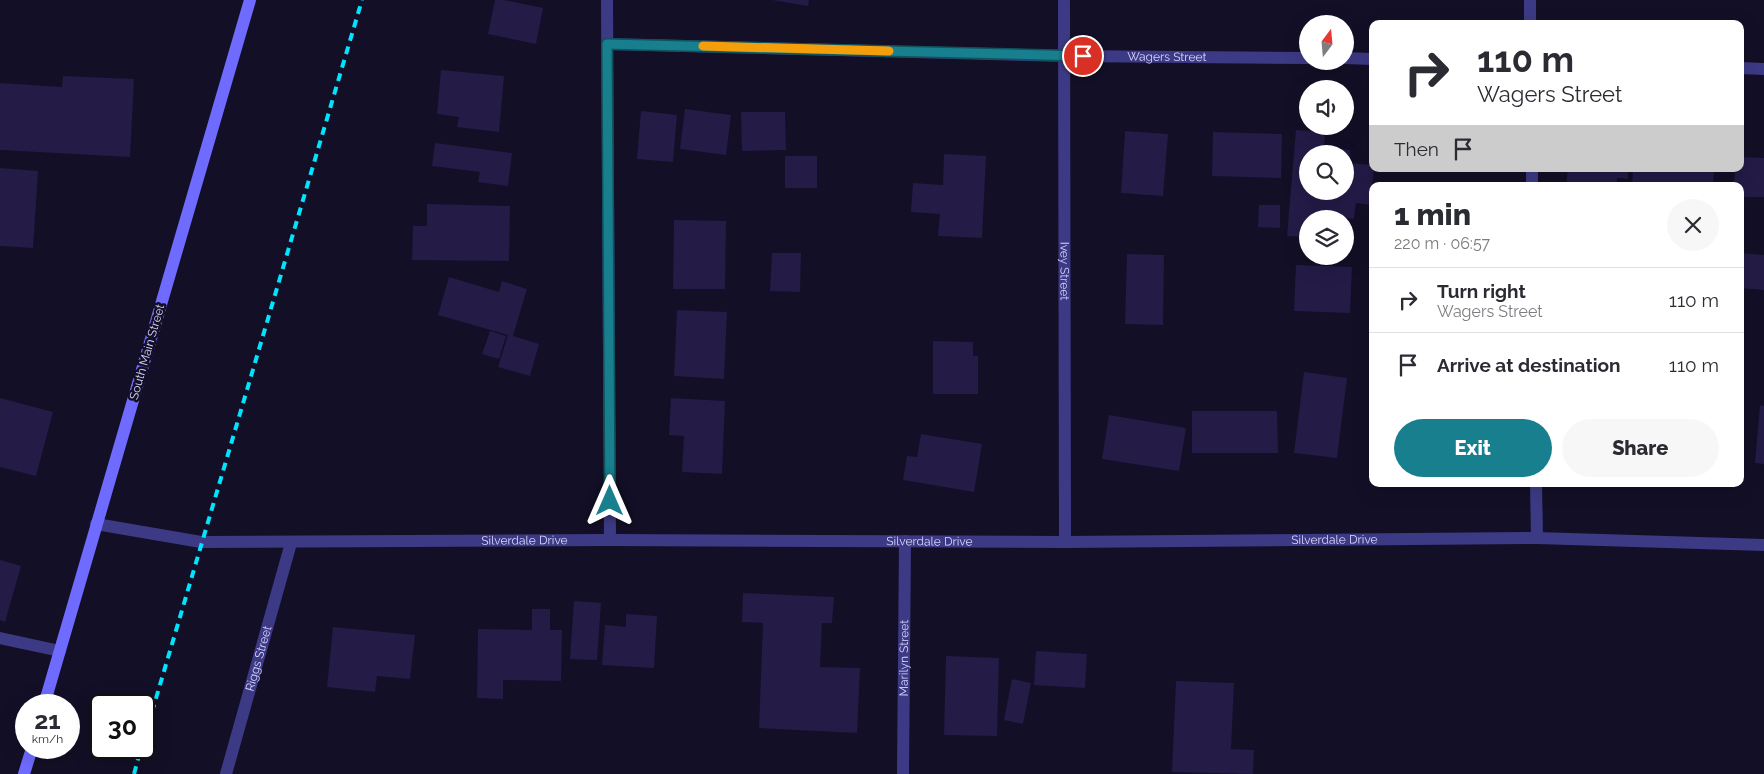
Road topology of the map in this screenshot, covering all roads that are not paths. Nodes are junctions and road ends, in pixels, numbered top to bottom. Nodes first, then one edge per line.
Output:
1 (250, 0) edge
2 (606, 0) edge
3 (1064, 0) edge
4 (1530, 0) edge
5 (1530, 20) edge
6 (607, 44) junction
7 (1065, 56) junction
8 (1299, 58) edge
9 (1354, 58) edge
10 (1369, 58) edge
11 (1744, 68) edge
12 (1764, 69) edge
13 (1536, 487) edge
14 (96, 524) junction
15 (1537, 538) junction
16 (610, 540) junction
17 (904, 541) junction
18 (291, 542) junction
19 (1065, 542) junction
20 (1764, 545) edge
21 (0, 638) edge
22 (60, 651) junction
23 (47, 694) edge
24 (29, 759) edge
25 (24, 774) edge
26 (226, 774) edge
27 (904, 774) edge

1 - 14 street, South Main Street
2 - 6 street
3 - 7 street, Ivey Street
4 - 5 street
6 - 7 street, Wagers Street
6 - 16 street
7 - 8 street, Wagers Street
7 - 19 street, Ivey Street
9 - 10 street
11 - 12 street
13 - 15 street
14 - 18 street, Silverdale Drive
14 - 22 street, South Main Street
15 - 19 street, Silverdale Drive
15 - 20 street, Silverdale Drive
16 - 17 street, Silverdale Drive
16 - 18 street, Silverdale Drive
17 - 19 street, Silverdale Drive
17 - 27 street, Marilyn Street
18 - 26 street, Riggs Street
21 - 22 street
22 - 23 street, South Main Street
24 - 25 street

